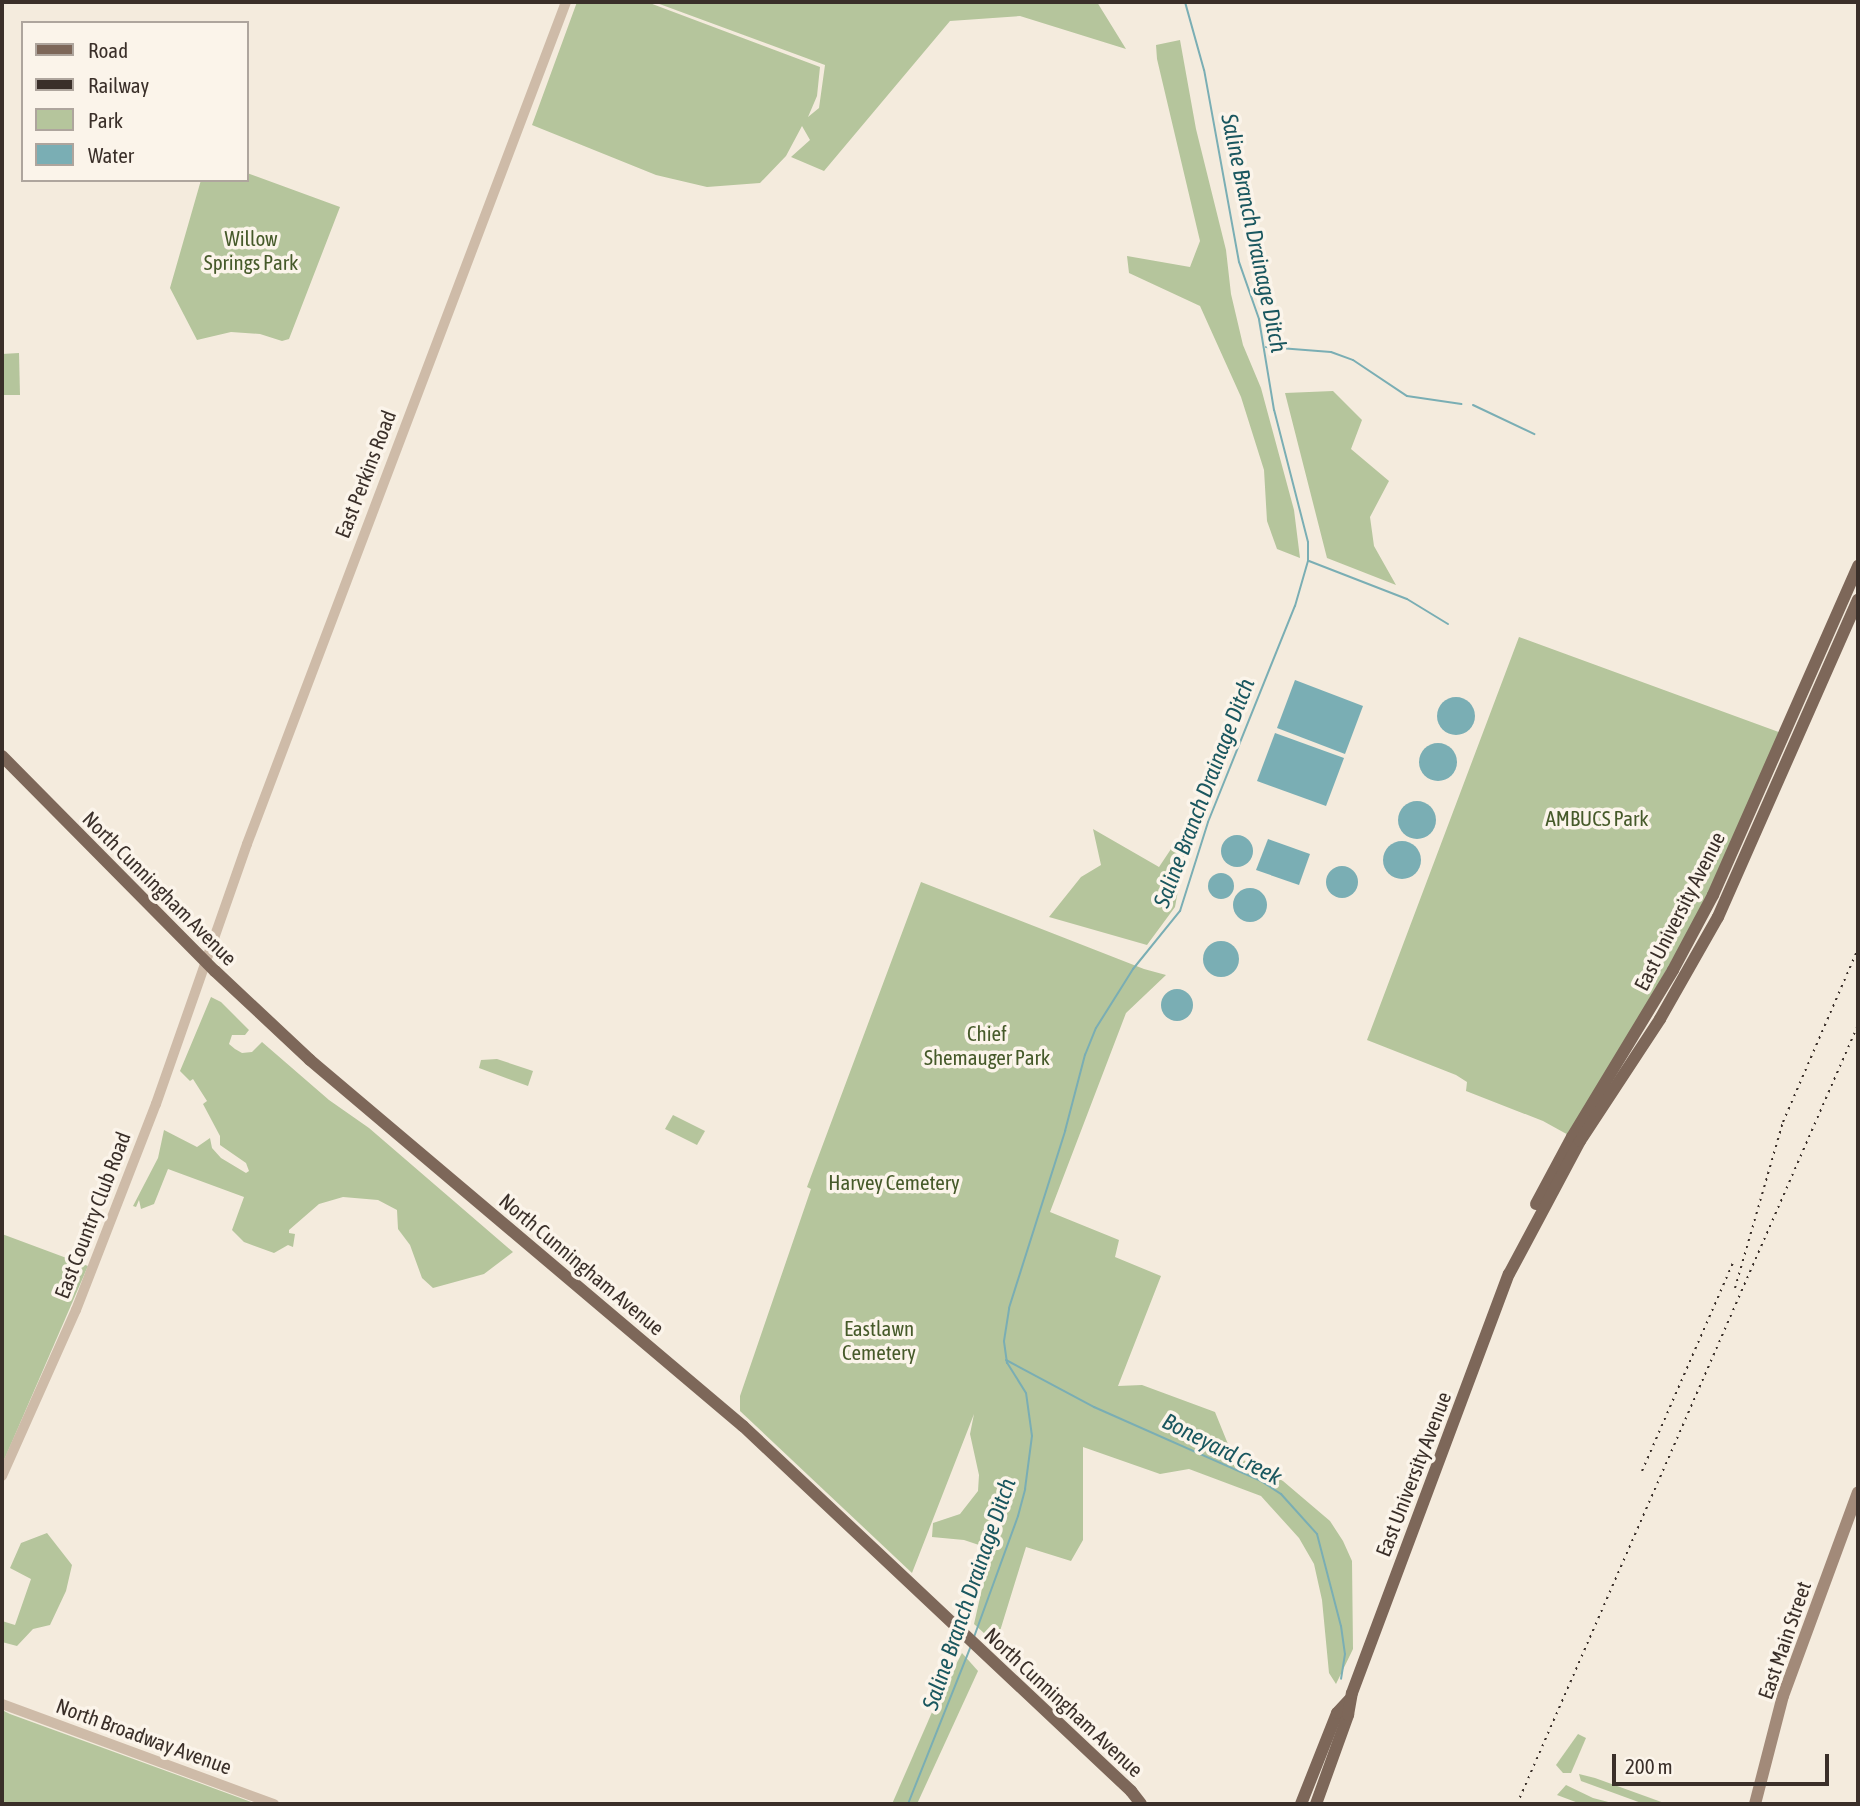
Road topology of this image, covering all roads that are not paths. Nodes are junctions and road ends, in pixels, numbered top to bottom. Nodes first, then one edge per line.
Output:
1 (566, 2) edge
2 (1858, 566) edge
3 (1858, 600) edge
4 (2, 756) edge
5 (205, 961) junction
6 (1514, 1263) junction
7 (2, 1476) edge
8 (1858, 1492) edge
9 (1349, 1700) junction
10 (2, 1704) edge
11 (1143, 1803) edge
12 (274, 1804) edge
13 (1301, 1804) edge
14 (1316, 1804) edge
15 (1755, 1804) edge

1 - 5 street, East Perkins Road
2 - 6 main road, East University Avenue
3 - 6 main road, East University Avenue
4 - 5 main road, North Cunningham Avenue
5 - 7 street, East Country Club Road
5 - 11 main road, North Cunningham Avenue
6 - 9 main road, East University Avenue
8 - 15 main road, East Main Street
9 - 13 main road, East University Avenue
9 - 14 main road, East University Avenue
10 - 12 street, North Broadway Avenue

